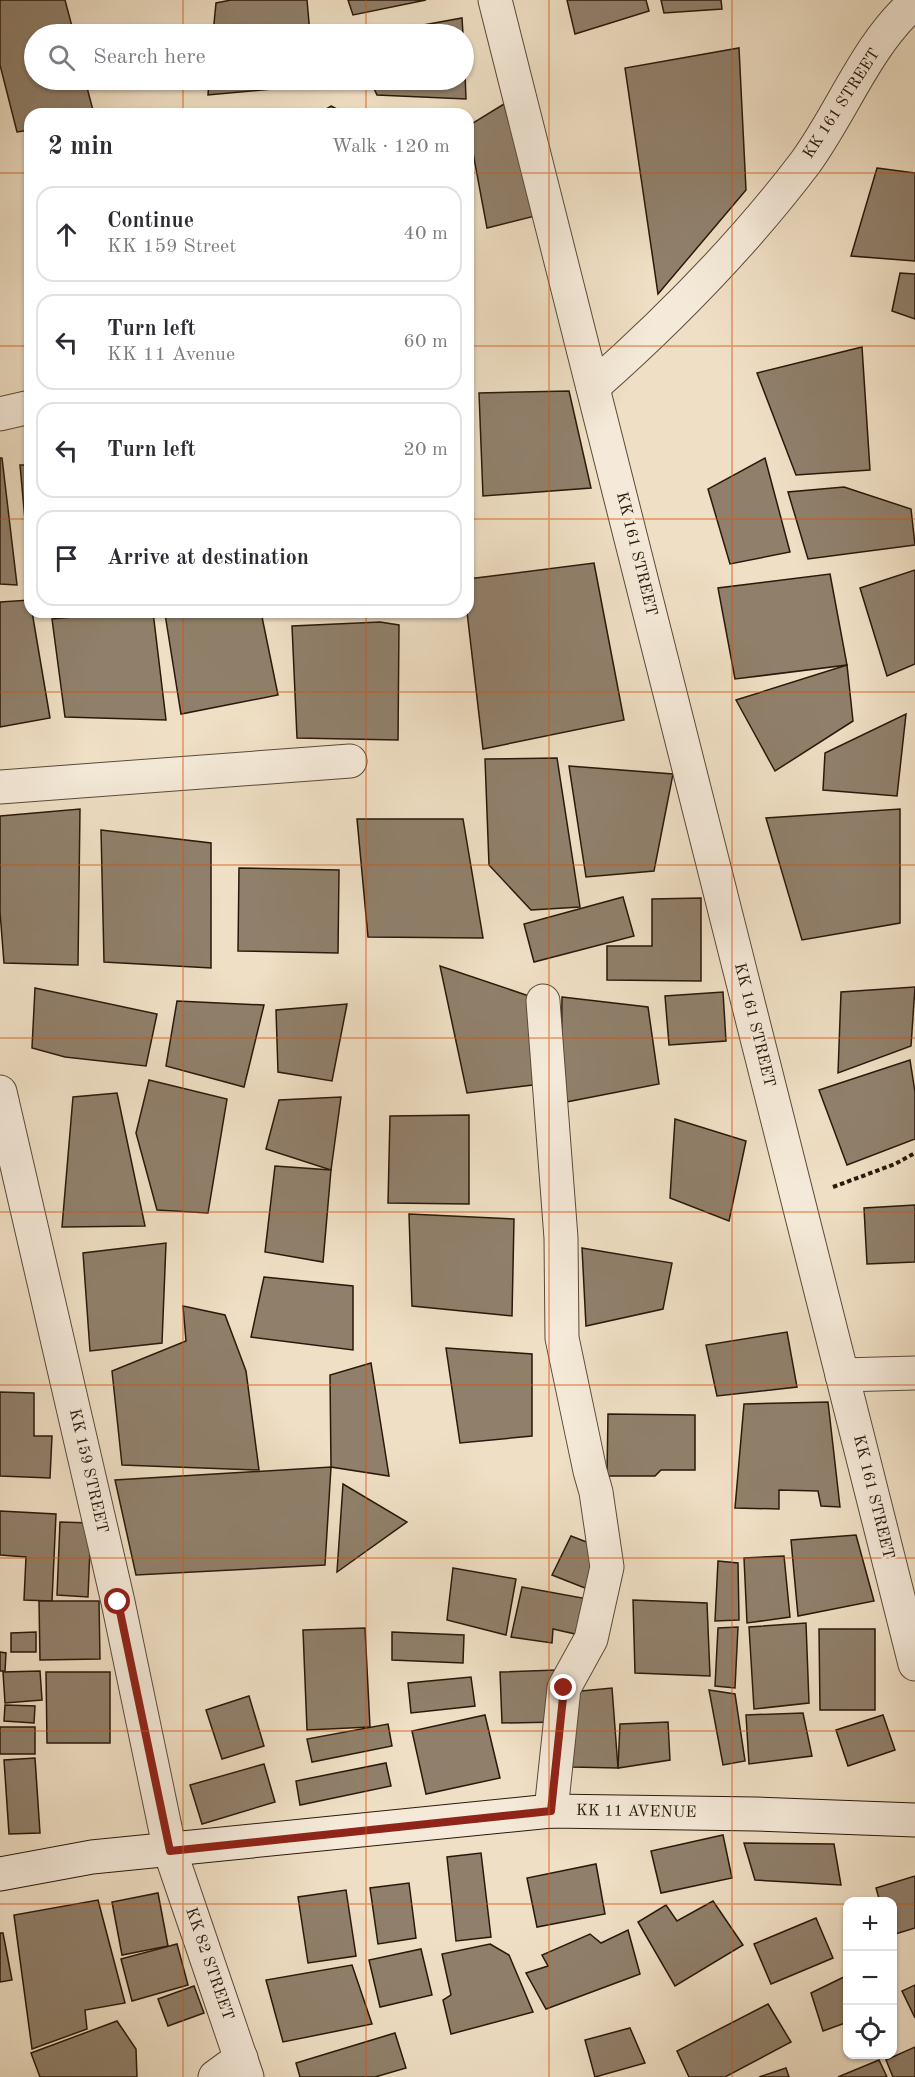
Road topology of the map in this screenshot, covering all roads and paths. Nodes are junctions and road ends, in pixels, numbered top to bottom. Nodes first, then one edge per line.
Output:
1 (495, 0) edge
2 (915, 2) edge
3 (594, 387) junction
4 (24, 408) edge
5 (0, 414) edge
6 (350, 761) dead end
7 (0, 787) edge
8 (543, 1001) dead end
9 (0, 1092) edge
10 (915, 1153) edge
11 (798, 1200) junction
12 (915, 1373) edge
13 (842, 1375) junction
14 (915, 1664) edge
15 (551, 1811) junction
16 (915, 1820) edge
17 (170, 1851) junction
18 (0, 1874) edge
19 (244, 2068) edge
20 (215, 2077) edge

1 - 3 street, KK 161 STREET
2 - 3 street, KK 161 STREET
3 - 11 street, KK 161 STREET
4 - 5 street
6 - 7 street
8 - 15 street
9 - 17 street, KK 159 STREET
10 - 11 path
11 - 13 street, KK 161 STREET
12 - 13 street
13 - 14 street, KK 161 STREET
15 - 16 street, KK 11 AVENUE
15 - 17 street, KK 11 AVENUE
17 - 18 street, KK 11 AVENUE
17 - 19 street, KK 82 STREET
19 - 20 street

